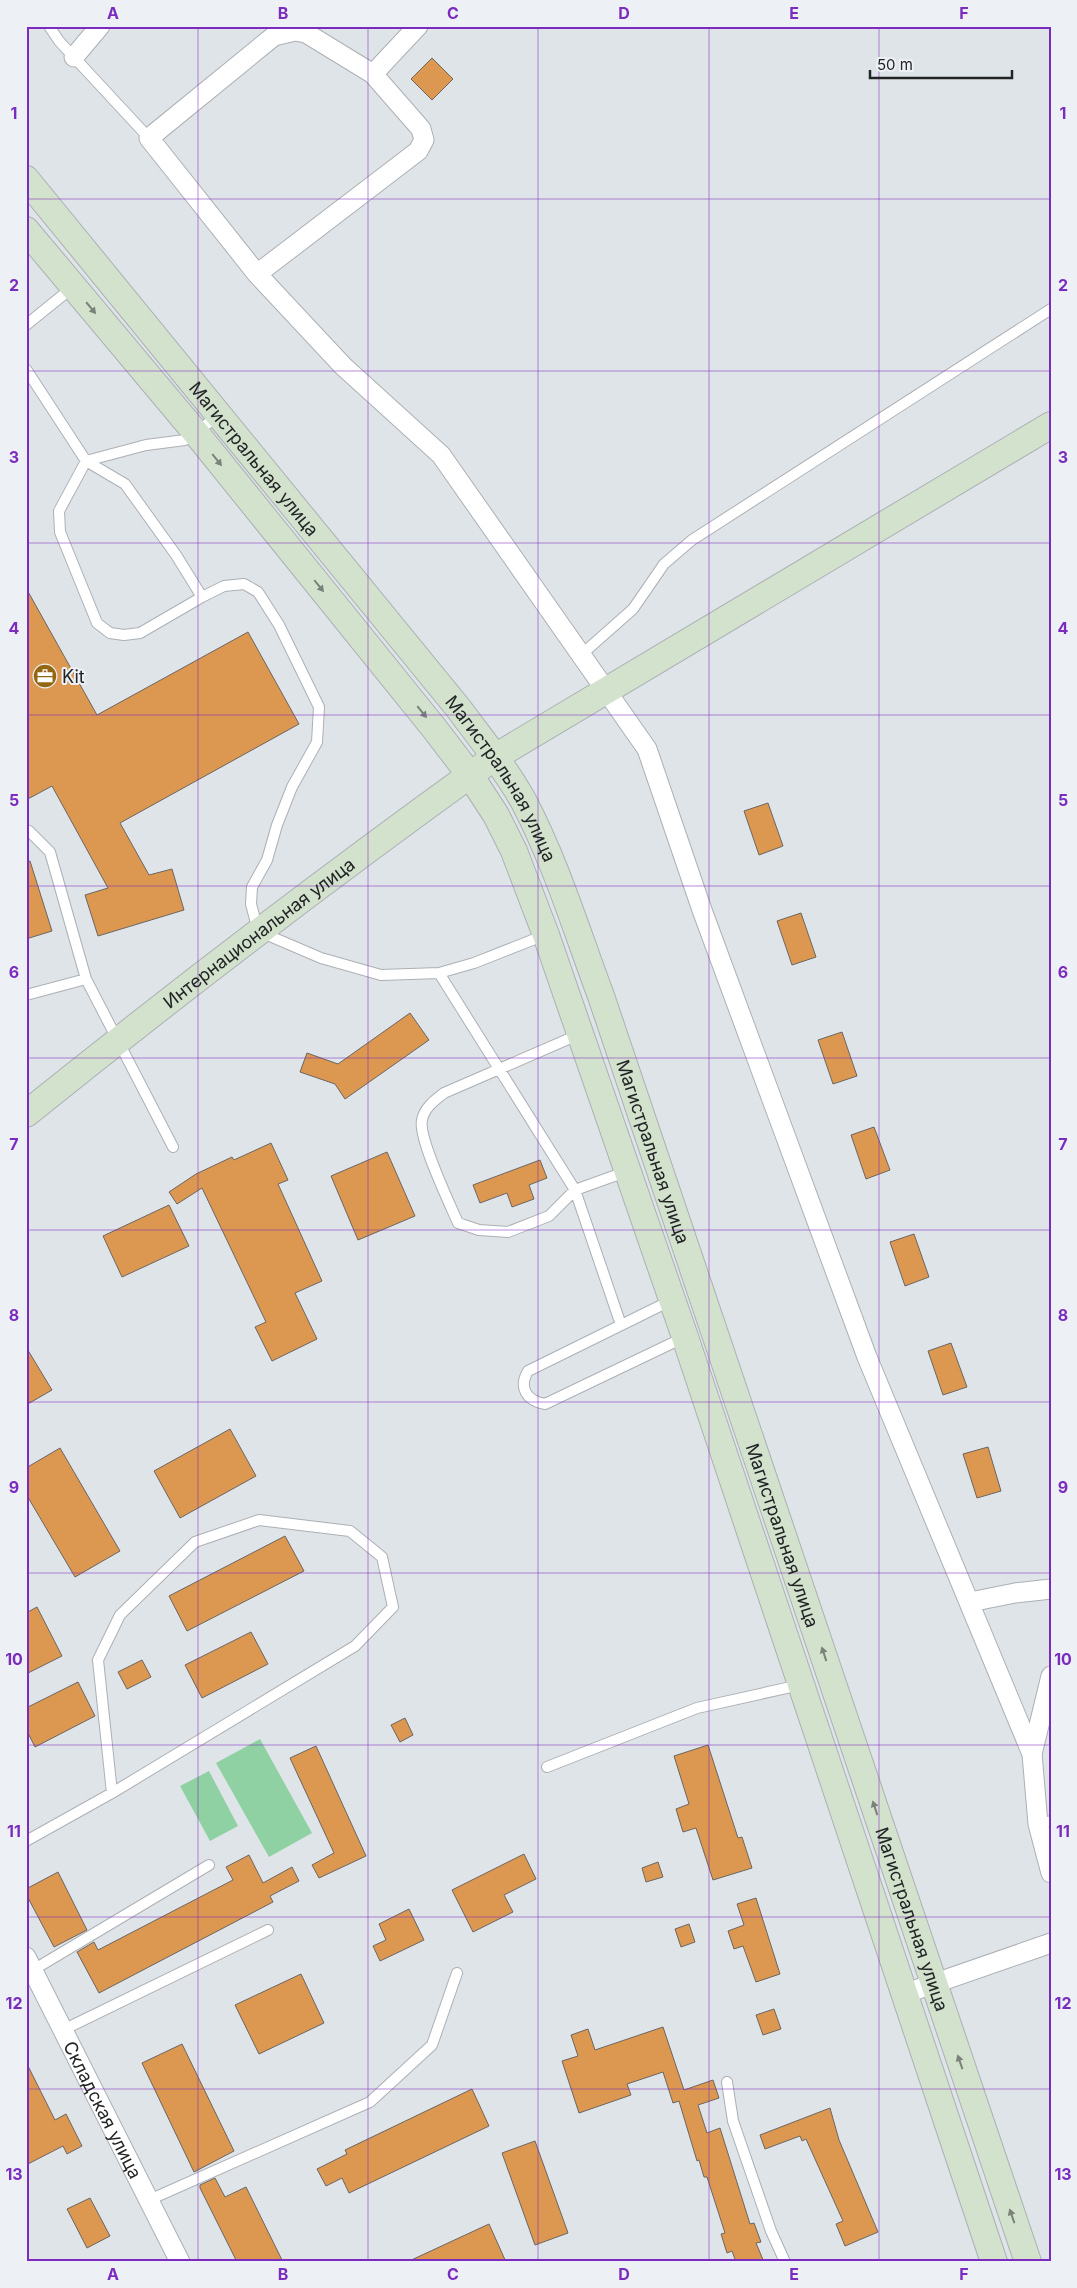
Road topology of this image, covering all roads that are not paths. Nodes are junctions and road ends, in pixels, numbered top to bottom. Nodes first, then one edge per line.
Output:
1 (49, 26) edge
2 (100, 26) edge
3 (418, 26) edge
4 (74, 57) junction
5 (373, 74) junction
6 (149, 138) junction
7 (26, 179) edge
8 (26, 230) edge
9 (257, 274) junction
10 (73, 288) junction
11 (1051, 309) edge
12 (26, 325) edge
13 (26, 369) edge
14 (218, 415) junction
15 (1051, 425) edge
16 (196, 433) junction
17 (86, 462) junction
18 (202, 596) junction
19 (581, 655) junction
20 (606, 690) junction
21 (495, 757) junction
22 (470, 775) junction
23 (26, 831) edge
24 (258, 931) junction
25 (546, 935) junction
26 (438, 973) junction
27 (86, 980) junction
28 (26, 995) edge
29 (581, 1033) junction
30 (118, 1040) junction
31 (498, 1069) junction
32 (26, 1114) edge
33 (173, 1147) dead end
34 (628, 1171) junction
35 (575, 1190) junction
36 (672, 1300) junction
37 (621, 1325) junction
38 (685, 1337) junction
39 (1051, 1590) edge
40 (970, 1602) junction
41 (1051, 1676) edge
42 (801, 1685) junction
43 (1032, 1754) junction
44 (547, 1768) dead end
45 (112, 1793) junction
46 (1044, 1823) edge
47 (26, 1841) edge
48 (209, 1865) dead end
49 (1051, 1873) edge
50 (268, 1930) dead end
51 (1051, 1943) edge
52 (30, 1963) edge
53 (457, 1973) dead end
54 (933, 1983) junction
55 (904, 1994) junction
56 (63, 2030) junction
57 (727, 2082) dead end
58 (149, 2200) junction
59 (177, 2261) edge
60 (785, 2262) edge
61 (994, 2262) edge
62 (1028, 2262) edge

1 - 4 lane
2 - 4 street
3 - 5 street
4 - 6 lane
5 - 6 street
5 - 9 street
6 - 9 street
7 - 14 main road, Магистральная улица
8 - 10 main road, Магистральная улица
9 - 19 street
10 - 12 lane
10 -> 16 main road, Магистральная улица
11 - 19 lane
13 - 17 lane
14 - 16 lane
14 - 21 main road, Магистральная улица
15 - 20 main road, Интернациональная улица
16 - 17 lane
16 -> 22 main road, Магистральная улица
17 - 18 lane
17 - 18 lane
18 - 24 lane
19 - 20 street
20 - 21 main road, Интернациональная улица
20 - 40 street
21 - 22 main road, Интернациональная улица
54 -> 21 main road, Магистральная улица
22 - 24 main road, Интернациональная улица
22 - 25 main road, Магистральная улица
23 - 27 lane
24 - 26 lane
24 - 30 main road, Интернациональная улица
25 - 26 lane
25 - 29 main road, Магистральная улица
26 - 31 lane
27 - 28 lane
27 - 30 lane
29 - 31 lane
29 - 34 main road, Магистральная улица
30 - 32 main road, Интернациональная улица
30 - 33 lane
31 - 35 lane
31 - 35 lane
34 - 35 lane
34 - 36 main road, Магистральная улица
35 - 37 lane
36 - 37 lane
36 - 38 main road, Магистральная улица
37 - 38 lane
38 - 42 main road, Магистральная улица
39 - 40 street
40 - 43 street
41 - 43 street
42 - 44 lane
42 - 55 main road, Магистральная улица
43 - 46 street
45 - 45 lane
45 - 47 lane
46 - 49 street
48 - 52 lane
50 - 56 lane
51 - 54 street
52 - 56 street, Складская улица
53 - 58 lane
54 - 55 street
62 -> 54 main road, Магистральная улица
55 - 61 main road, Магистральная улица
56 - 58 street, Складская улица
57 - 60 lane
58 - 59 street, Складская улица

